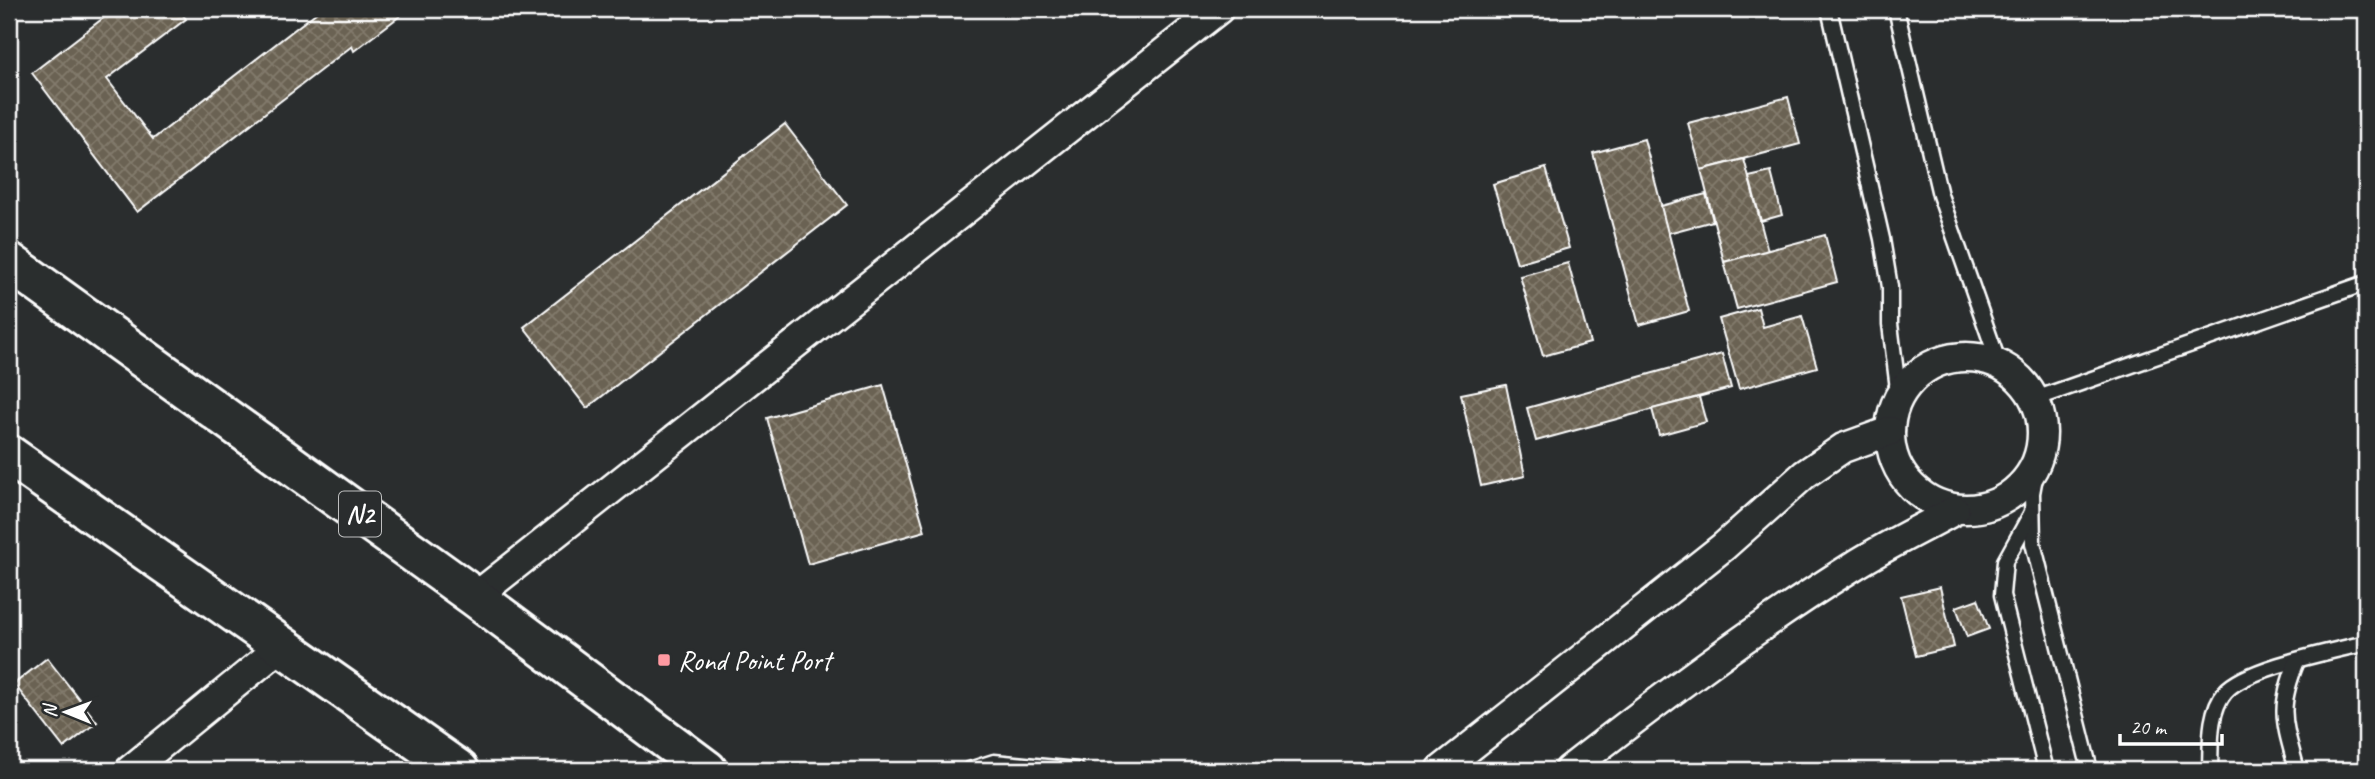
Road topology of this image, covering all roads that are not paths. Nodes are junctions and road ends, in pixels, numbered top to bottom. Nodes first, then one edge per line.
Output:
1 (1219, 9) edge
2 (1829, 9) edge
3 (1896, 9) edge
4 (9, 262) edge
5 (2366, 283) edge
6 (1998, 364) junction
7 (1899, 397) junction
8 (2035, 399) junction
9 (1890, 431) junction
10 (2040, 450) junction
11 (9, 455) edge
12 (1955, 510) junction
13 (2032, 513) junction
14 (475, 597) junction
15 (2366, 643) edge
16 (282, 646) junction
17 (2297, 661) junction
18 (130, 770) edge
19 (458, 770) edge
20 (707, 770) edge
21 (969, 770) edge
22 (1077, 770) edge
23 (1441, 770) edge
24 (1569, 770) edge
25 (2046, 770) edge
26 (2090, 770) edge
27 (2210, 770) edge
28 (2297, 770) edge

1 - 14 street
2 - 7 lane
3 - 6 lane
4 - 14 highway, N2
5 - 8 lane
6 - 7 street
6 - 8 street
7 - 9 street
8 - 10 street
9 - 12 street
9 - 23 street
10 - 12 street
10 - 13 lane
11 - 16 highway
12 - 24 street
13 - 25 lane
13 - 26 lane
14 - 20 highway, N2
15 - 17 lane
16 - 18 street
16 - 19 highway
17 - 27 lane
17 - 28 lane
21 - 22 lane

